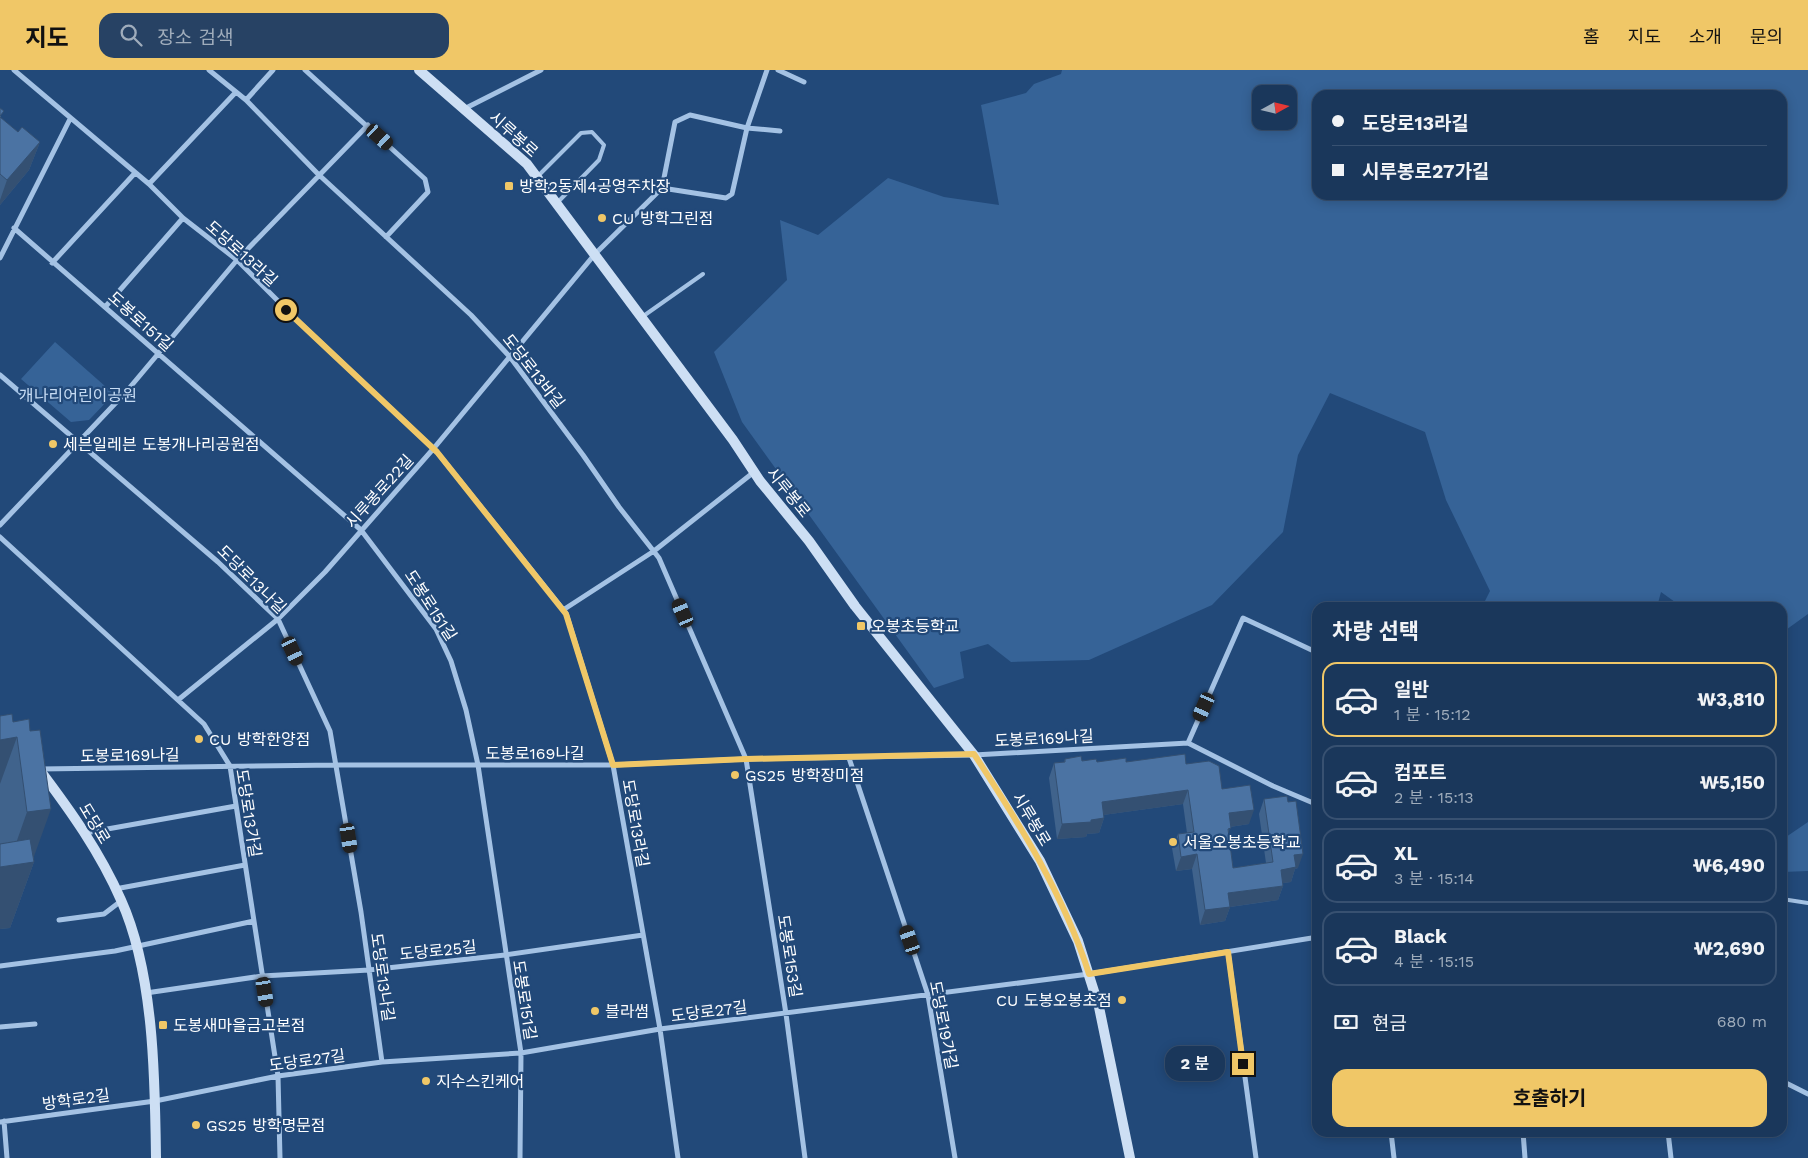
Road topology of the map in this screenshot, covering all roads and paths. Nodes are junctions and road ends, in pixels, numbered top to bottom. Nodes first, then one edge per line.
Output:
1 (14, 70) edge
2 (209, 70) edge
3 (273, 70) edge
4 (305, 70) edge
5 (419, 70) edge
6 (542, 70) edge
7 (767, 70) edge
8 (778, 70) edge
9 (804, 82) dead end
10 (236, 92) junction
11 (246, 100) junction
12 (464, 109) junction
13 (70, 119) junction
14 (368, 125) junction
15 (747, 128) junction
16 (780, 131) dead end
17 (135, 173) junction
18 (318, 174) junction
19 (537, 177) junction
20 (148, 184) junction
21 (662, 188) junction
22 (557, 203) junction
23 (183, 218) junction
24 (14, 228) junction
25 (386, 237) junction
26 (596, 254) junction
27 (0, 258) edge
28 (237, 260) junction
29 (52, 263) junction
30 (703, 274) dead end
31 (106, 306) junction
32 (642, 317) junction
33 (158, 353) junction
34 (510, 358) junction
35 (0, 374) edge
36 (78, 441) junction
37 (434, 448) junction
38 (754, 472) junction
39 (0, 525) edge
40 (361, 530) junction
41 (0, 536) edge
42 (654, 551) junction
43 (563, 610) junction
44 (278, 618) junction
45 (1312, 651) edge
46 (178, 700) junction
47 (1188, 743) junction
48 (974, 754) junction
49 (849, 758) junction
50 (746, 759) junction
51 (336, 765) junction
52 (478, 765) junction
53 (613, 765) junction
54 (35, 766) joint
55 (230, 766) junction
56 (1312, 802) edge
57 (236, 806) junction
58 (85, 833) junction
59 (245, 865) junction
60 (115, 889) junction
61 (122, 900) junction
62 (1787, 900) edge
63 (1808, 903) edge
64 (59, 920) dead end
65 (254, 921) junction
66 (643, 935) junction
67 (1312, 938) edge
68 (136, 945) junction
69 (1228, 952) junction
70 (505, 955) junction
71 (0, 966) edge
72 (369, 970) junction
73 (1089, 974) junction
74 (262, 976) junction
75 (146, 993) junction
76 (928, 995) junction
77 (786, 1014) junction
78 (35, 1024) dead end
79 (0, 1027) edge
80 (660, 1029) junction
81 (521, 1053) junction
82 (382, 1062) junction
83 (278, 1076) junction
84 (1787, 1083) edge
85 (1808, 1094) edge
86 (155, 1101) junction
87 (2, 1121) edge
88 (1391, 1137) edge
89 (1523, 1137) edge
90 (1669, 1137) edge
91 (7, 1158) edge
92 (156, 1158) edge
93 (280, 1158) edge
94 (520, 1158) edge
95 (678, 1158) edge
96 (805, 1158) edge
97 (955, 1158) edge
98 (1130, 1158) edge
99 (1256, 1158) edge
100 (1394, 1158) edge
101 (1525, 1158) edge
102 (1671, 1158) edge

1 - 13 street, 도당로13라길
2 - 10 street, 도당로13바길
3 - 11 street
4 - 14 street
5 - 12 street, 시루봉로
6 - 12 street
7 - 15 street
8 - 9 street
10 - 11 street, 도당로13바길
10 - 20 street
11 - 18 street, 도당로13바길
12 - 19 street, 시루봉로
13 - 17 street, 도당로13라길
13 - 24 street
14 - 18 street
14 - 25 street
15 - 16 street
15 - 21 street
15 - 21 street
17 - 20 street, 도당로13라길
17 - 29 street
18 - 25 street, 도당로13바길
18 - 28 street
19 - 22 street, 시루봉로
19 - 22 lane
20 - 23 street, 도당로13라길
21 - 26 street
22 - 26 street, 시루봉로
23 - 28 street, 도당로13라길
23 - 31 street
24 - 27 street
24 - 29 street, 도봉로151길
25 - 34 street, 도당로13바길
26 - 32 street, 시루봉로
26 - 34 street, 시루봉로22길
28 - 33 street
28 - 37 street, 도당로13라길
29 - 31 street, 도봉로151길
30 - 32 lane
31 - 33 street, 도봉로151길
32 - 38 street, 시루봉로
33 - 36 street
33 - 40 street, 도봉로151길
34 - 37 street, 시루봉로22길
34 - 42 street, 도당로13바길
35 - 36 street, 도당로13나길
36 - 39 street
36 - 44 street, 도당로13나길
37 - 40 street, 시루봉로22길
37 - 43 street, 도당로13라길
38 - 42 street, 시루봉로
38 - 48 street, 시루봉로
40 - 44 street, 시루봉로22길
40 - 52 street, 도봉로151길
41 - 46 street, 도당로13가길
42 - 43 street, 시루봉로
42 - 50 street, 도당로13바길
43 - 53 street, 도당로13라길
44 - 46 street, 시루봉로22길
44 - 51 street, 도당로13나길
45 - 47 street
46 - 55 street, 도당로13가길
47 - 48 street, 도봉로169나길
47 - 56 street, 도봉로169나길
48 - 49 street, 도봉로169나길
48 - 73 street, 시루봉로
49 - 50 street, 도봉로169나길
49 - 76 street, 도당로19가길
50 - 53 street, 도봉로169나길
50 - 77 street, 도봉로153길
51 - 52 street, 도봉로169나길
51 - 55 street, 도봉로169나길
51 - 72 street, 도당로13나길
52 - 53 street, 도봉로169나길
52 - 70 street, 도봉로151길
53 - 66 street, 도당로13라길
54 - 55 street, 도봉로169나길
54 - 58 street, 도당로
55 - 57 street, 도당로13가길
57 - 58 street
57 - 59 street, 도당로13가길
58 - 60 street, 도당로
59 - 60 street
59 - 65 street, 도당로13가길
60 - 61 street, 도당로
61 - 64 street
61 - 68 street, 도당로
62 - 63 lane
65 - 68 street
65 - 74 street, 도당로13가길
66 - 70 street, 도당로25길
66 - 80 street, 도당로13라길
67 - 69 street, 도당로27길
68 - 71 street
68 - 75 street, 도당로
69 - 73 street, 도당로27길
69 - 99 street
70 - 72 street, 도당로25길
70 - 81 street, 도봉로151길
72 - 74 street, 도당로25길
72 - 82 street, 도당로13나길
73 - 76 street, 도당로27길
73 - 98 street, 시루봉로
74 - 75 street, 도당로25길
74 - 83 street, 도당로13가길
75 - 86 street, 도당로
76 - 77 street, 도당로27길
76 - 97 street, 도당로19가길
77 - 80 street, 도당로27길
77 - 96 street, 도봉로153길
78 - 79 street
80 - 81 street, 도당로27길
80 - 95 street, 도당로13라길
81 - 82 street, 도당로27길
81 - 94 street, 도봉로151길
82 - 83 street, 도당로27길
83 - 86 street, 도당로27길
83 - 93 street, 도당로13가길
84 - 85 street
86 - 87 street, 방학로2길
86 - 92 street, 도당로
87 - 91 street
88 - 100 street
89 - 101 street
90 - 102 street

